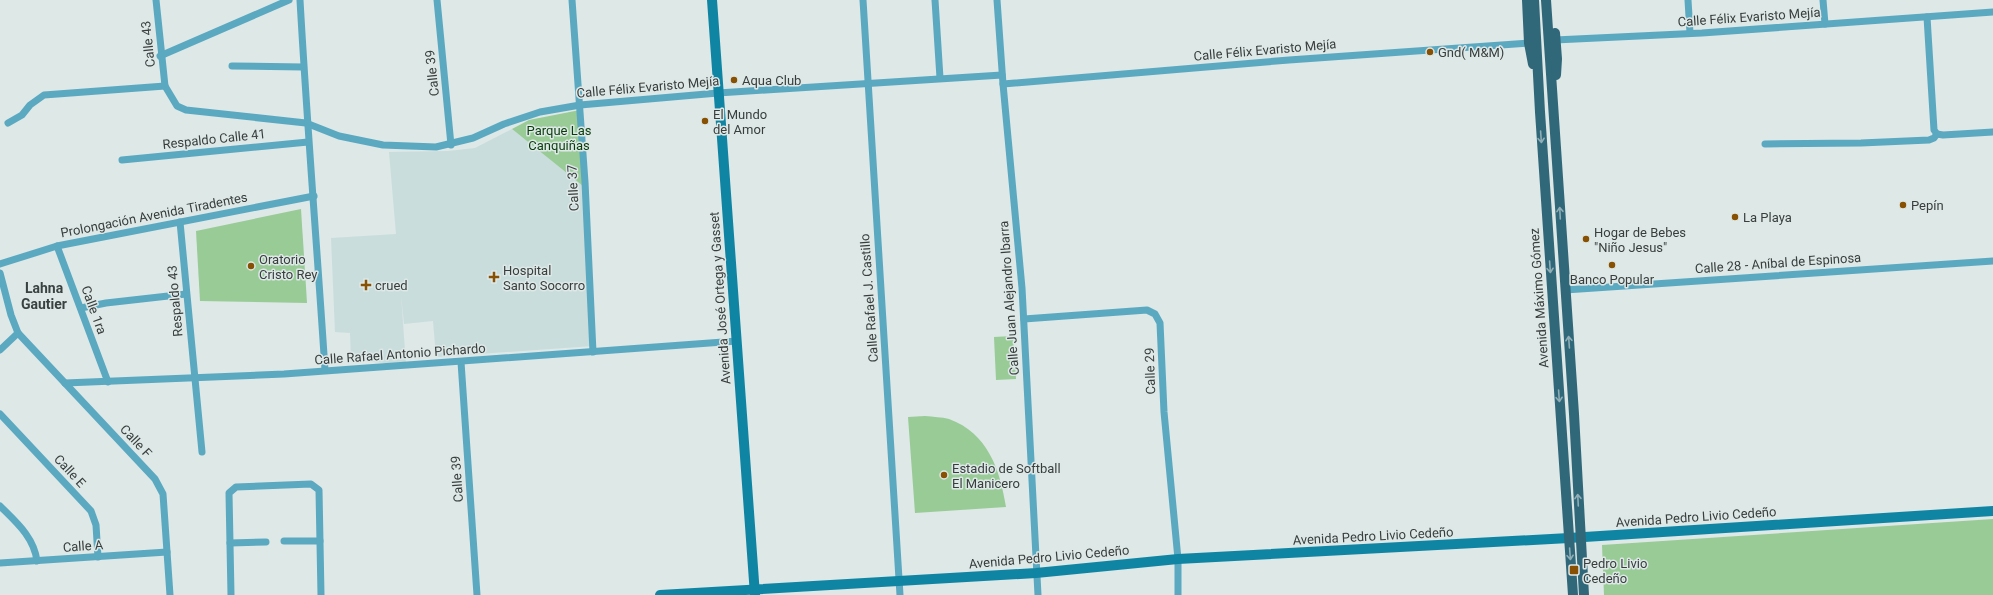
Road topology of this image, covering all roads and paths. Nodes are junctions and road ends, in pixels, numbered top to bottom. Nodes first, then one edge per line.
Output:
1 (156, 0) edge
2 (289, 0) edge
3 (300, 0) edge
4 (437, 0) edge
5 (572, 0) edge
6 (712, 0) edge
7 (863, 0) edge
8 (935, 0) edge
9 (997, 0) edge
10 (1527, 0) edge
11 (1534, 0) edge
12 (1546, 0) edge
13 (1553, 0) edge
14 (1688, 0) edge
15 (1823, 0) edge
16 (1993, 12) edge
17 (1927, 17) junction
18 (1826, 24) junction
19 (1690, 33) junction
20 (1555, 40) junction
21 (1529, 43) junction
22 (160, 56) junction
23 (232, 66) dead end
24 (303, 67) junction
25 (1002, 75) junction
26 (940, 78) junction
27 (868, 83) junction
28 (1003, 84) junction
29 (165, 86) junction
30 (718, 93) junction
31 (580, 105) junction
32 (1554, 111) junction
33 (1540, 112) junction
34 (8, 123) dead end
35 (306, 123) junction
36 (1993, 132) edge
37 (1938, 134) junction
38 (308, 142) junction
39 (452, 144) junction
40 (1765, 144) dead end
41 (122, 160) dead end
42 (314, 196) junction
43 (180, 222) junction
44 (57, 246) junction
45 (1993, 261) edge
46 (0, 264) edge
47 (1, 278) edge
48 (1565, 290) junction
49 (186, 294) junction
50 (81, 308) junction
51 (1024, 319) junction
52 (18, 333) junction
53 (737, 341) junction
54 (0, 350) edge
55 (593, 352) junction
56 (462, 362) junction
57 (325, 370) junction
58 (194, 378) junction
59 (108, 382) junction
60 (65, 383) junction
61 (0, 414) edge
62 (202, 452) dead end
63 (0, 506) edge
64 (1993, 511) edge
65 (1580, 537) junction
66 (1569, 538) junction
67 (320, 540) junction
68 (284, 541) dead end
69 (230, 542) junction
70 (266, 542) dead end
71 (167, 552) junction
72 (98, 557) junction
73 (1178, 559) junction
74 (37, 561) junction
75 (0, 563) edge
76 (1036, 573) junction
77 (899, 582) junction
78 (755, 592) edge
79 (170, 595) edge
80 (232, 595) edge
81 (321, 595) edge
82 (477, 595) edge
83 (660, 595) edge
84 (900, 595) edge
85 (1038, 595) edge
86 (1178, 595) edge
87 (1573, 595) edge
88 (1584, 595) edge

1 - 22 street, Calle 43
2 - 22 street
3 - 24 street
4 - 39 street, Calle 39
5 - 31 street, Calle 37
6 - 30 main road, Avenida José Ortega y Gasset
7 - 27 street, Calle Rafael J. Castillo
8 - 26 street
9 - 25 street, Calle Juan Alejandro lbarra
10 - 21 main road
11 - 33 main road, Avenida Máximo Gómez
12 - 32 main road, Avenida Máximo Gómez
13 - 20 main road
14 - 19 street
15 - 18 street
16 - 17 street, Calle Félix Evaristo Mejía
17 - 18 street, Calle Félix Evaristo Mejía
17 - 37 street
18 - 19 street, Calle Félix Evaristo Mejía
19 - 20 street, Calle Félix Evaristo Mejía
20 - 32 main road
21 - 28 street, Calle Félix Evaristo Mejía
21 - 33 main road
22 - 29 street, Calle 43
23 - 24 street
24 - 35 street
25 - 26 street, Calle Félix Evaristo Mejía
25 - 28 street, Calle Juan Alejandro lbarra
26 - 27 street, Calle Félix Evaristo Mejía
27 - 30 street, Calle Félix Evaristo Mejía
27 - 77 street, Calle Rafael J. Castillo
28 - 51 street, Calle Juan Alejandro lbarra
29 - 34 street
29 - 35 street
30 - 31 street, Calle Félix Evaristo Mejía
30 - 53 main road, Avenida José Ortega y Gasset
31 - 39 street, Calle Félix Evaristo Mejía
31 - 55 street, Calle 37
48 -> 32 main road, Avenida Máximo Gómez
33 -> 66 main road, Avenida Máximo Gómez
35 - 38 street
35 - 39 street, Calle Félix Evaristo Mejía
36 - 37 street
37 - 40 street
38 - 41 street, Respaldo Calle 41
38 - 42 street
42 - 43 street, Prolongación Avenida Tiradentes
42 - 57 street
43 - 44 street, Prolongación Avenida Tiradentes
43 - 49 street, Respaldo 43
44 - 46 street, Prolongación Avenida Tiradentes
44 - 50 street, Calle 1ra
45 - 48 street, Calle 28 - Aníbal de Espinosa
47 - 52 street
65 -> 48 main road, Avenida Máximo Gómez
49 - 50 street
49 - 58 street, Respaldo 43
50 - 59 street, Calle 1ra
51 - 73 street, Calle 29
51 - 76 street, Calle Juan Alejandro lbarra
52 - 54 street
52 - 60 street, Calle F
53 - 55 street, Calle Rafael Antonio Pichardo
53 - 78 main road, Avenida José Ortega y Gasset
55 - 56 street, Calle Rafael Antonio Pichardo
56 - 57 street, Calle Rafael Antonio Pichardo
56 - 82 street, Calle 39
57 - 58 street, Calle Rafael Antonio Pichardo
58 - 59 street, Calle Rafael Antonio Pichardo
58 - 62 street, Respaldo 43
59 - 60 street, Calle Rafael Antonio Pichardo
60 - 71 street, Calle F
61 - 72 street, Calle E
63 - 74 street
64 - 65 main road, Avenida Pedro Livio Cedeño
65 - 66 main road, Avenida Pedro Livio Cedeño
65 - 88 main road, Avenida Máximo Gómez
66 - 73 main road, Avenida Pedro Livio Cedeño
66 -> 87 main road, Avenida Máximo Gómez
67 - 68 street
67 - 69 street
67 - 81 street
69 - 70 street
69 - 80 street
71 - 72 street, Calle A
71 - 79 street, Calle F
72 - 74 street, Calle A
73 - 76 main road, Avenida Pedro Livio Cedeño
73 - 86 street, Calle 29
74 - 75 street, Calle A
76 - 77 main road, Avenida Pedro Livio Cedeño
76 - 85 street, Calle Juan Alejandro lbarra
77 - 78 main road, Avenida Pedro Livio Cedeño
77 - 84 street, Calle Rafael J. Castillo
78 - 83 main road, Avenida Pedro Livio Cedeño

